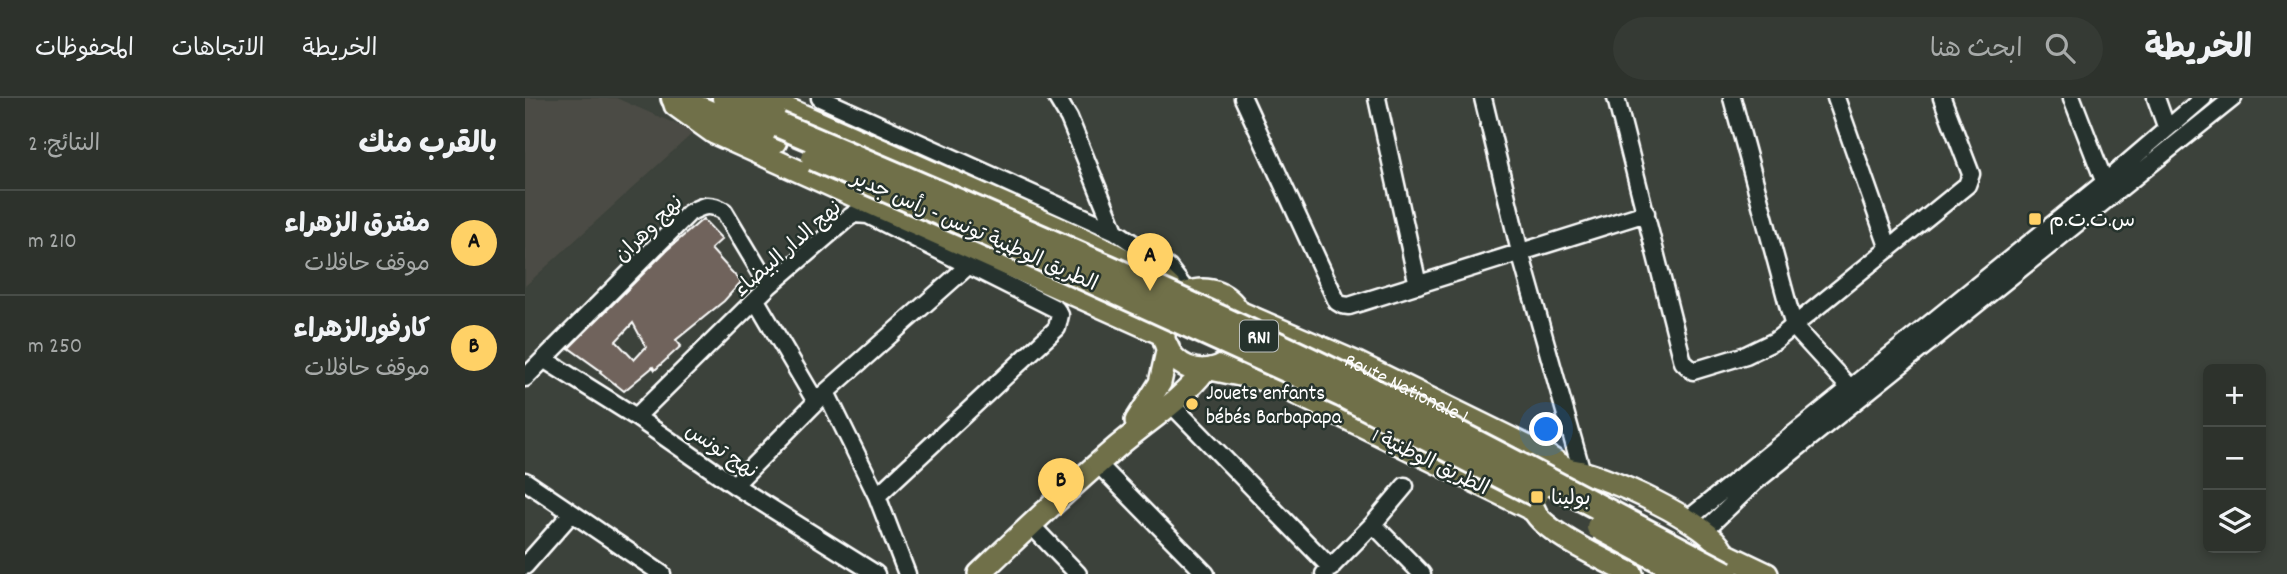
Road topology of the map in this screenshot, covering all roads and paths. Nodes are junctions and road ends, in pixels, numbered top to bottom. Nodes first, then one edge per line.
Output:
1 (665, 98) edge
2 (674, 98) edge
3 (725, 98) edge
4 (763, 98) edge
5 (820, 98) edge
6 (1056, 98) edge
7 (1243, 98) edge
8 (1377, 98) edge
9 (1483, 98) edge
10 (1616, 98) edge
11 (1732, 98) edge
12 (1836, 98) edge
13 (1942, 98) edge
14 (2072, 98) edge
15 (2156, 98) edge
16 (2203, 98) edge
17 (2233, 98) edge
18 (2167, 129) junction
19 (777, 133) junction
20 (2107, 190) junction
21 (1646, 213) junction
22 (1115, 231) junction
23 (1889, 249) junction
24 (1520, 252) junction
25 (968, 266) junction
26 (1418, 285) junction
27 (769, 286) junction
28 (1184, 295) junction
29 (756, 300) junction
30 (1240, 312) junction
31 (1794, 327) junction
32 (1166, 341) junction
33 (545, 360) junction
34 (1208, 369) junction
35 (525, 378) edge
36 (1849, 387) junction
37 (821, 397) junction
38 (1170, 403) junction
39 (636, 417) junction
40 (1119, 446) junction
41 (1098, 464) junction
42 (1575, 471) junction
43 (525, 481) edge
44 (734, 485) junction
45 (1405, 486) dead end
46 (877, 496) junction
47 (1535, 511) junction
48 (571, 514) junction
49 (1030, 524) junction
50 (1373, 524) junction
51 (1696, 526) junction
52 (1724, 564) edge
53 (525, 566) edge
54 (857, 570) edge
55 (1327, 571) edge
56 (662, 574) edge
57 (876, 574) edge
58 (907, 574) edge
59 (978, 574) edge
60 (1078, 574) edge
61 (1206, 574) edge
62 (1422, 574) edge
63 (1632, 574) edge
64 (1687, 574) edge
65 (1716, 574) edge
66 (1767, 574) edge

1 - 32 main road, الطريق الوطنية 1
2 - 19 highway, الطريق الوطنية تونس - رأس جدير / RN1
3 - 19 highway, الطريق الوطنية تونس - رأس جدير / RN1
4 - 28 main road
5 - 22 street
6 - 22 street
7 - 26 street
8 - 26 street
9 - 24 street
10 - 21 street
11 - 31 street
12 - 23 street
13 - 23 street
14 - 20 street
15 - 18 street
16 - 18 street
17 - 20 street
18 - 20 street
19 - 52 highway, الطريق الوطنية تونس - رأس جدير / RN1, bridge
19 - 64 highway, الطريق الوطنية تونس - رأس جدير / RN1, bridge
20 - 36 street
20 - 51 street
21 - 24 street
21 - 31 street
22 - 28 street
23 - 31 street
24 - 26 street
24 - 42 street
25 - 27 street, نهج الدار البيضاء
25 - 37 street
25 - 46 street, نهج الدار البيضاء
27 - 29 street, نهج الدار البيضاء
27 - 33 street, نهج وهران
28 - 30 main road, RN1
28 - 32 main road
29 - 37 street
29 - 39 street, نهج الدار البيضاء
30 - 34 main road, RN1
30 - 42 main road, Route Nationale 1 / RN1
31 - 36 street
32 - 34 main road, الطريق الوطنية 1 / RN1
32 - 40 main road
33 - 35 street
33 - 39 street, نهج تونس
34 - 38 main road
34 - 47 main road, الطريق الوطنية 1 / RN1
36 - 51 street
37 - 44 street
37 - 46 street
38 - 40 main road
38 - 55 street
39 - 44 street, نهج تونس
40 - 41 main road
41 - 49 main road
41 - 61 street
42 - 47 main road
42 - 51 main road, Route Nationale 1
43 - 48 street
44 - 54 street, نهج تونس
45 - 50 street
46 - 58 street
47 - 63 main road, الطريق الوطنية 1
48 - 53 street
48 - 56 street
49 - 59 main road
49 - 60 street
50 - 55 street
50 - 62 street
51 - 52 main road
52 - 65 main road
52 - 66 main road
54 - 57 street, نهج تونس

